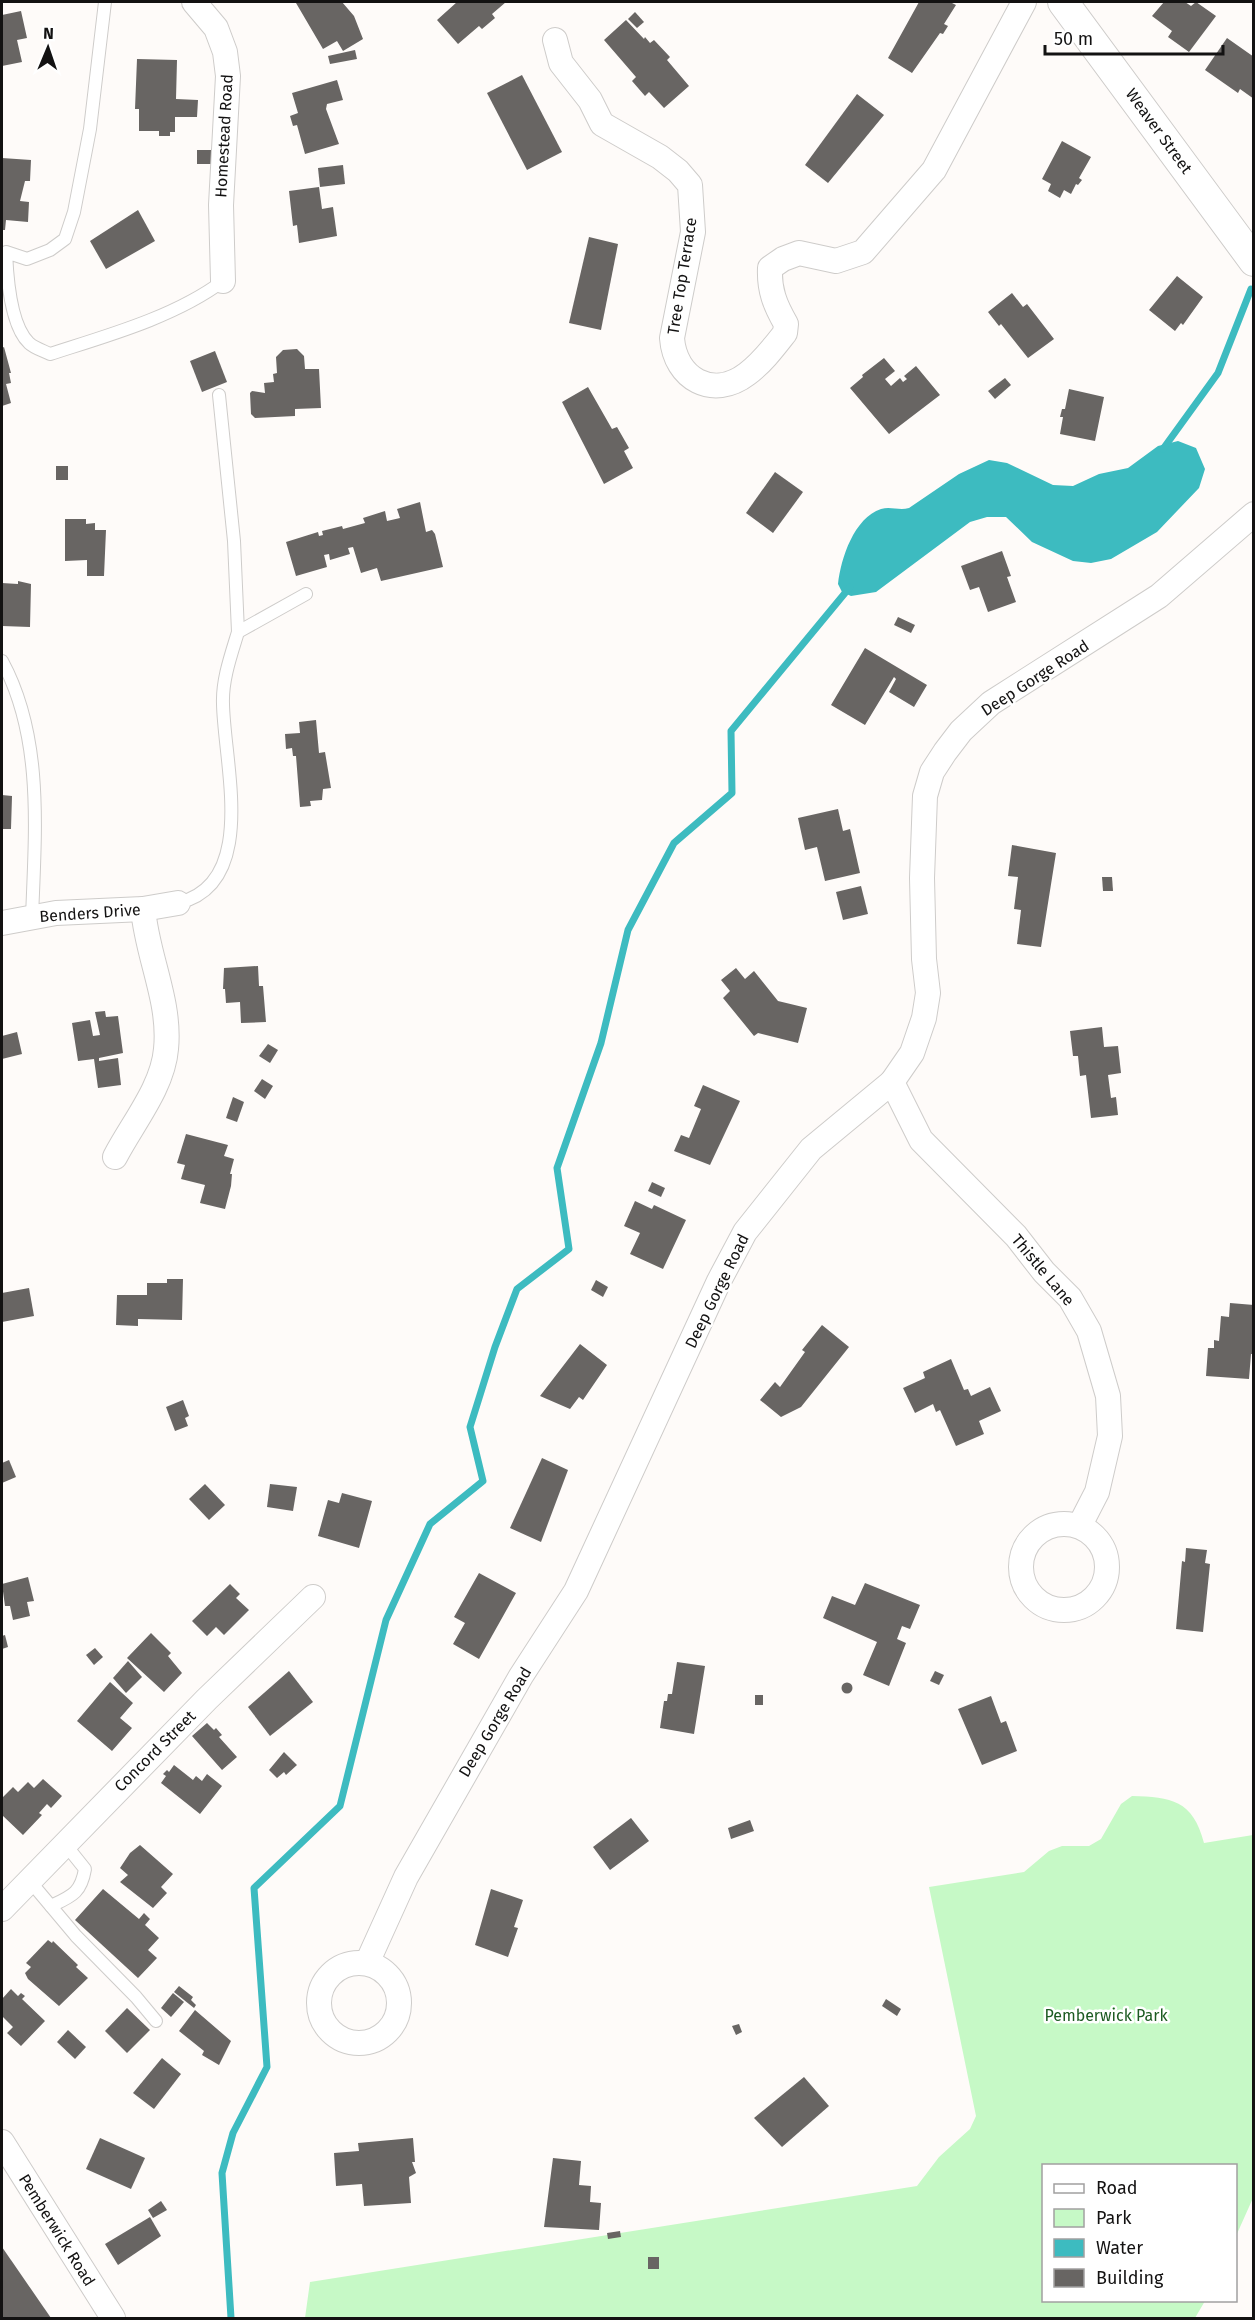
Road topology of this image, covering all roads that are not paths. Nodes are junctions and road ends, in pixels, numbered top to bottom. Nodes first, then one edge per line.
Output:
1 (105, 2) edge
2 (194, 2) edge
3 (1024, 2) edge
4 (1063, 2) edge
5 (555, 40) dead end
6 (1254, 261) edge
7 (223, 281) joint
8 (219, 395) dead end
9 (1254, 514) edge
10 (306, 594) dead end
11 (238, 632) junction
12 (2, 661) edge
13 (178, 903) joint
14 (142, 909) junction
15 (32, 918) junction
16 (2, 923) edge
17 (892, 1082) junction
18 (115, 1157) dead end
19 (1080, 1526) dead end
20 (313, 1598) dead end
21 (65, 1844) junction
22 (29, 1881) junction
23 (51, 1906) junction
24 (2, 1909) edge
25 (367, 1963) dead end
26 (156, 2021) dead end
27 (2, 2142) edge
28 (113, 2319) edge

1 - 7 lane
2 - 7 street, Homestead Road
3 - 5 street, Tree Top Terrace
4 - 6 street, Weaver Street
8 - 11 lane
9 - 17 street, Deep Gorge Road
10 - 11 lane
11 - 13 lane
12 - 15 lane
13 - 14 street, Benders Drive
14 - 15 street, Benders Drive
14 - 18 street
15 - 16 street, Benders Drive
17 - 19 street, Thistle Lane
17 - 25 street, Deep Gorge Road
20 - 21 street, Concord Street
21 - 22 street, Concord Street
21 - 23 lane
22 - 23 lane
22 - 24 street, Concord Street
23 - 26 lane
27 - 28 street, Pemberwick Road

